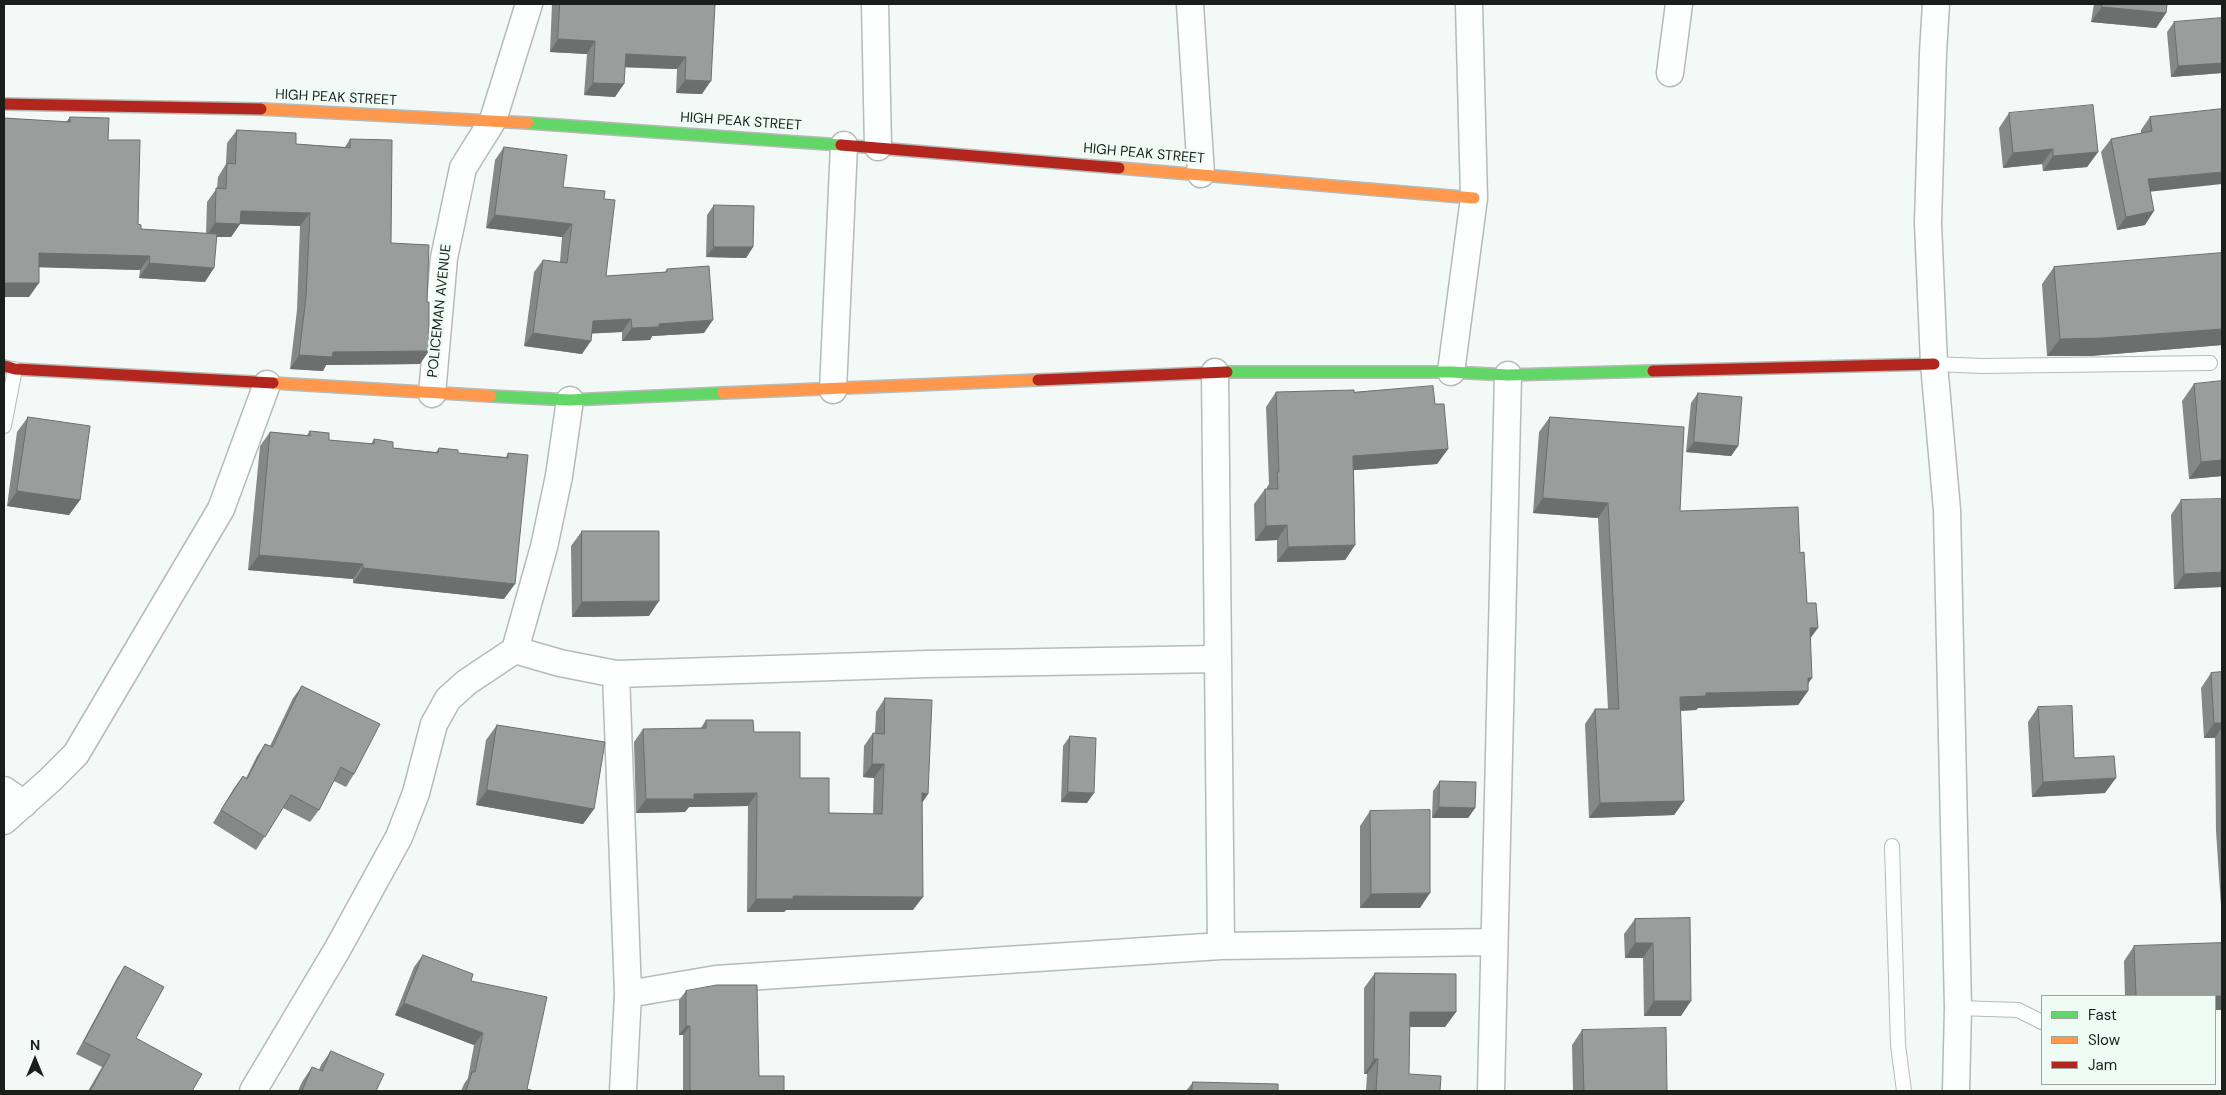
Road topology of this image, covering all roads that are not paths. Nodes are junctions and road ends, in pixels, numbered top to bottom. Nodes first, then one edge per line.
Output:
1 (529, 4) edge
2 (875, 4) edge
3 (1190, 4) edge
4 (1469, 4) edge
5 (1679, 4) edge
6 (1936, 4) edge
7 (1670, 73) dead end
8 (4, 104) edge
9 (493, 120) junction
10 (844, 145) junction
11 (878, 147) junction
12 (1201, 174) junction
13 (1474, 198) junction
14 (2210, 363) dead end
15 (1934, 364) junction
16 (9, 368) edge
17 (1215, 372) junction
18 (1451, 372) junction
19 (1508, 375) junction
20 (267, 384) junction
21 (833, 390) junction
22 (432, 394) junction
23 (570, 400) junction
24 (4, 426) edge
25 (515, 650) junction
26 (1217, 659) junction
27 (616, 674) junction
28 (14, 797) edge
29 (4, 821) edge
30 (1892, 846) dead end
31 (1494, 942) junction
32 (1221, 946) junction
33 (628, 994) junction
34 (1958, 1008) junction
35 (2041, 1022) edge
36 (253, 1091) edge
37 (623, 1091) edge
38 (1491, 1091) edge
39 (1904, 1091) edge
40 (1909, 1091) edge
41 (1956, 1091) edge

1 - 9 street, POLICEMAN AVENUE
2 - 11 street
3 - 12 street
4 - 13 street
5 - 7 street
6 - 15 street
8 - 9 street, HIGH PEAK STREET
9 - 10 street, HIGH PEAK STREET
9 - 22 street, POLICEMAN AVENUE
10 - 11 street, HIGH PEAK STREET
10 - 21 street
11 - 12 street, HIGH PEAK STREET
12 - 13 street, HIGH PEAK STREET
13 - 18 street
14 - 15 lane
15 - 19 street
15 - 34 street
16 - 20 street
16 - 24 lane
17 - 18 street
17 - 21 street
17 - 26 street
18 - 19 street
19 - 31 street
20 - 22 street
20 - 28 street
21 - 23 street
22 - 23 street
23 - 25 street
25 - 27 street
25 - 36 street
26 - 27 street
26 - 32 street
27 - 33 street
28 - 29 street
30 - 39 lane
31 - 32 street
31 - 38 street
32 - 33 street
33 - 37 street
34 - 35 lane
34 - 41 street
39 - 40 lane

